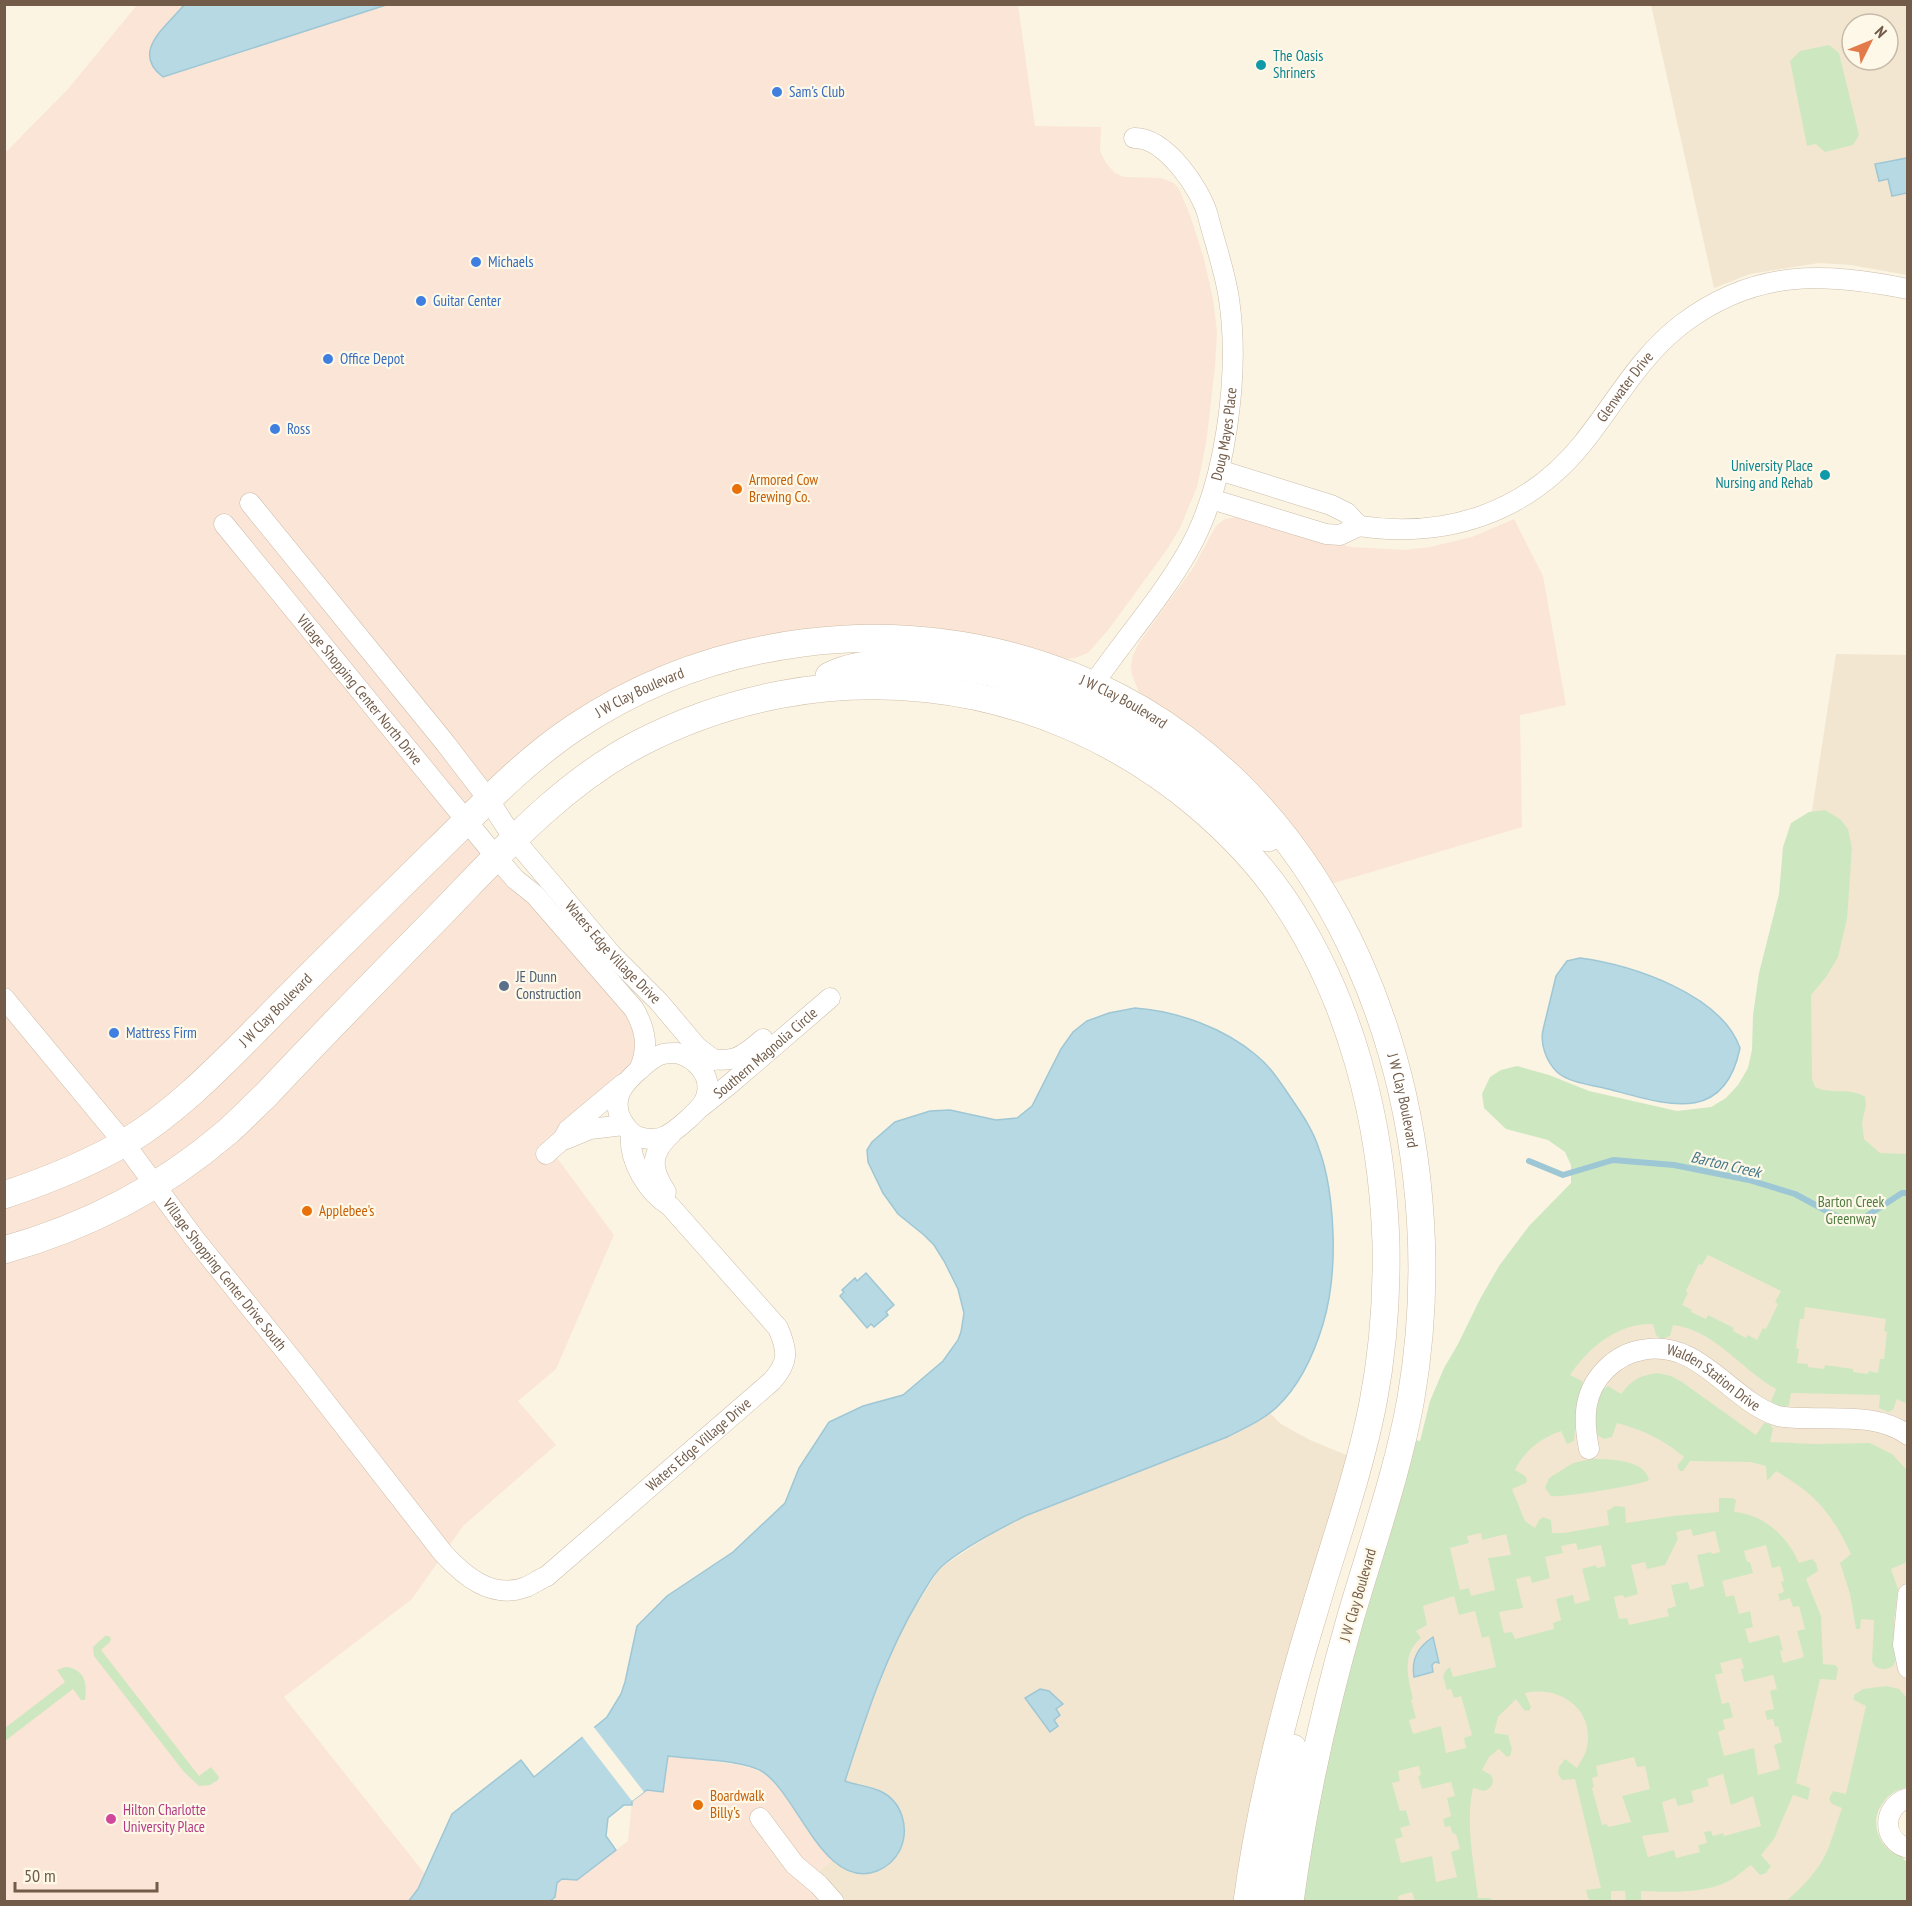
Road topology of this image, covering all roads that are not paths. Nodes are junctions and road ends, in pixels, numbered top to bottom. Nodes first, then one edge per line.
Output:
1 (1134, 138) dead end
2 (1908, 289) edge
3 (1219, 471) junction
4 (1211, 499) junction
5 (250, 503) dead end
6 (224, 524) dead end
7 (1359, 526) junction
8 (1093, 684) junction
9 (808, 689) junction
10 (1066, 724) junction
11 (488, 799) junction
12 (466, 821) junction
13 (505, 848) junction
14 (1311, 872) junction
15 (4, 998) edge
16 (687, 1055) junction
17 (714, 1060) junction
18 (632, 1076) junction
19 (700, 1107) junction
20 (628, 1129) junction
21 (672, 1132) junction
22 (563, 1140) junction
23 (124, 1143) junction
24 (546, 1154) dead end
25 (154, 1184) junction
26 (4, 1195) edge
27 (670, 1206) junction
28 (4, 1250) edge
29 (1908, 1435) edge
30 (1589, 1449) dead end
31 (442, 1553) joint
32 (1908, 1594) edge
33 (1306, 1637) junction
34 (1908, 1668) edge
35 (1908, 1798) edge
36 (760, 1818) dead end
37 (1908, 1848) edge
38 (834, 1902) edge
39 (1247, 1902) edge
40 (1269, 1902) edge
41 (1290, 1902) edge

1 - 3 street, Doug Mayes Place
2 - 7 street, Glenwater Drive
3 - 4 street, Doug Mayes Place
3 - 7 street
4 - 7 street, Glenwater Drive
4 - 8 street, Doug Mayes Place
5 - 11 street
6 - 12 street, Village Shopping Center North Drive
8 - 9 street
8 - 10 street, Doug Mayes Place
8 - 11 street, J W Clay Boulevard
8 - 14 street, J W Clay Boulevard
9 - 10 street
9 - 13 street
10 - 14 street
10 - 33 street
11 - 12 street, J W Clay Boulevard
11 - 13 street
12 - 13 street, Village Shopping Center North Drive
12 - 23 street, J W Clay Boulevard
13 - 17 street, Waters Edge Village Drive
13 - 18 street, Waters Edge Village Drive
13 - 25 street
14 - 41 street, J W Clay Boulevard
15 - 23 street, Village Shopping Center Drive South
16 - 17 street
16 - 18 street
16 - 19 street
17 - 19 street, Southern Magnolia Circle
18 - 20 street
18 - 22 street
19 - 21 street
20 - 21 street
20 - 22 street
20 - 27 street, Waters Edge Village Drive
21 - 27 street, Waters Edge Village Drive
22 - 24 street
23 - 25 street, Village Shopping Center Drive South
23 - 26 street, J W Clay Boulevard
25 - 28 street
25 - 31 street, Village Shopping Center Drive South
27 - 31 street, Waters Edge Village Drive
29 - 30 street, Walden Station Drive
32 - 34 street
33 - 39 street
33 - 40 street
35 - 37 street
36 - 38 street

